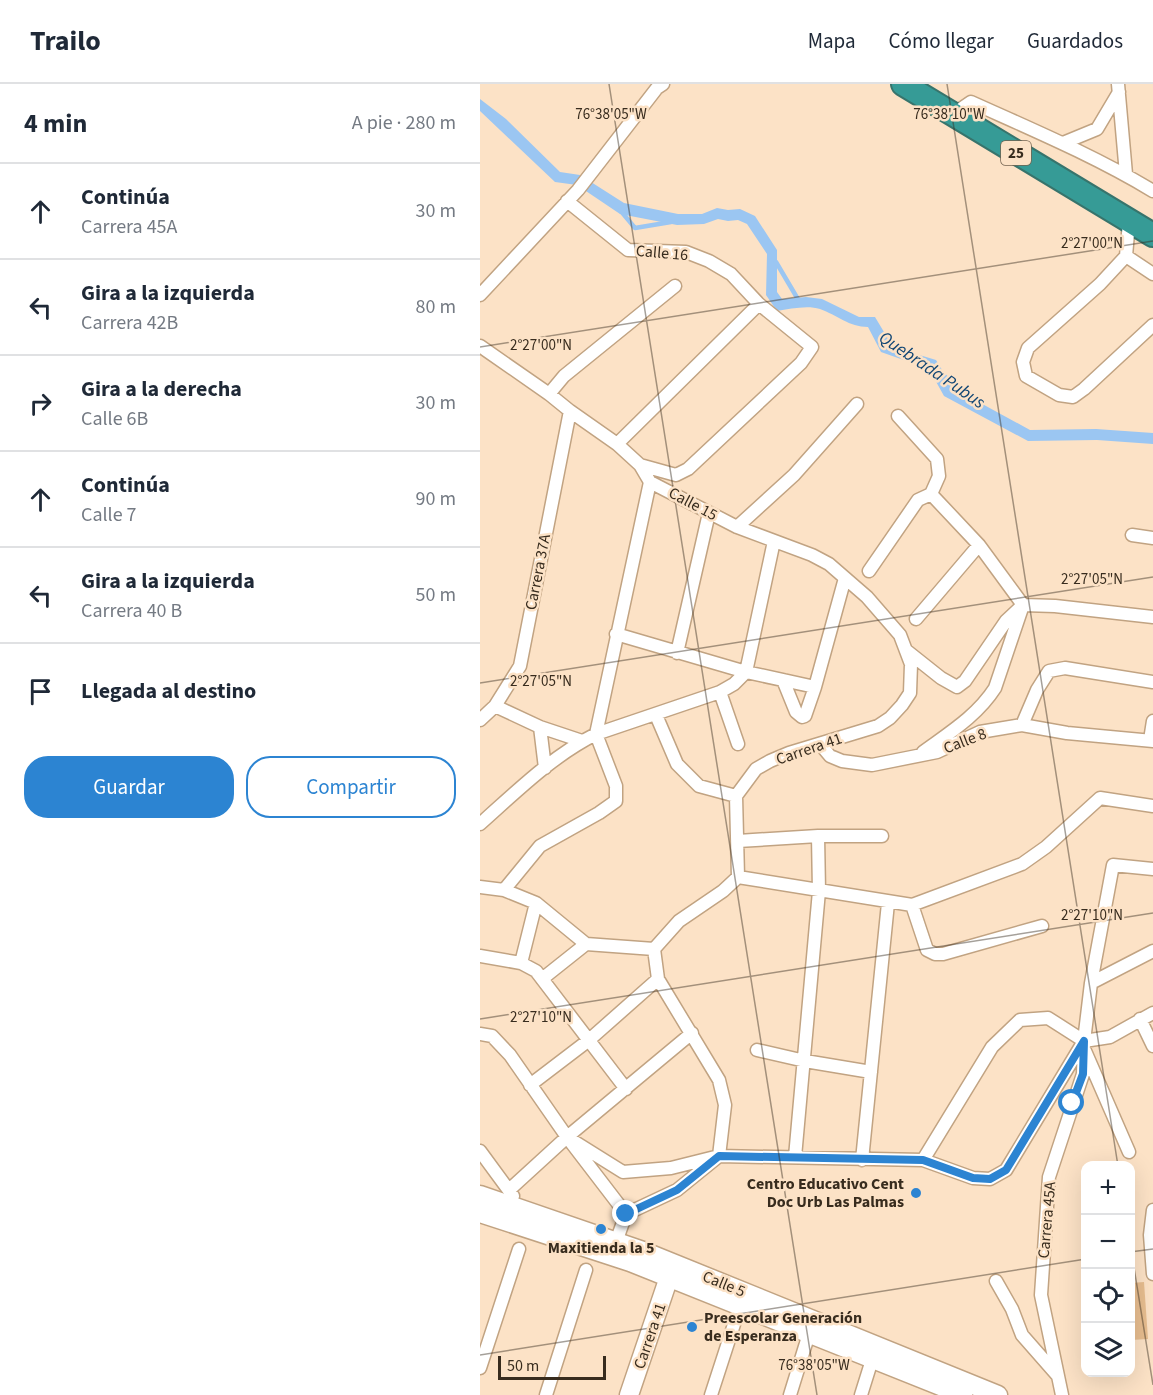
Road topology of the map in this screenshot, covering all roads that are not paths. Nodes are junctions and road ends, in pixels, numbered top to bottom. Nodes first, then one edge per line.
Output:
1 (663, 84) edge
2 (903, 84) edge
3 (1119, 88) edge
4 (952, 115) junction
5 (1063, 143) junction
6 (1126, 174) junction
7 (1153, 191) edge
8 (567, 201) junction
9 (1129, 222) junction
10 (1153, 235) edge
11 (1126, 256) junction
12 (1153, 274) edge
13 (675, 286) dead end
14 (480, 295) edge
15 (759, 304) junction
16 (1153, 325) edge
17 (480, 346) edge
18 (549, 394) junction
19 (857, 404) dead end
20 (570, 411) junction
21 (898, 416) dead end
22 (617, 444) junction
23 (640, 465) junction
24 (650, 482) junction
25 (931, 494) junction
26 (709, 513) junction
27 (737, 527) junction
28 (1132, 535) dead end
29 (1153, 538) edge
30 (774, 541) junction
31 (979, 544) junction
32 (869, 571) dead end
33 (845, 578) junction
34 (1023, 605) junction
35 (1153, 617) edge
36 (916, 619) dead end
37 (616, 634) junction
38 (907, 651) junction
39 (677, 653) junction
40 (746, 672) junction
41 (911, 676) joint
42 (783, 680) junction
43 (1153, 682) edge
44 (815, 687) junction
45 (720, 692) junction
46 (495, 706) junction
47 (656, 715) junction
48 (480, 720) edge
49 (1153, 721) edge
50 (1022, 725) junction
51 (540, 727) junction
52 (596, 734) junction
53 (582, 741) junction
54 (1152, 741) edge
55 (738, 744) dead end
56 (820, 744) junction
57 (918, 755) junction
58 (545, 768) junction
59 (736, 796) junction
60 (1153, 806) edge
61 (480, 824) edge
62 (818, 836) junction
63 (882, 836) dead end
64 (738, 841) junction
65 (1153, 869) edge
66 (738, 877) junction
67 (480, 887) edge
68 (504, 890) junction
69 (819, 891) junction
70 (536, 903) junction
71 (888, 903) junction
72 (912, 905) junction
73 (1042, 926) dead end
74 (585, 944) junction
75 (654, 950) junction
76 (1153, 951) edge
77 (480, 956) edge
78 (521, 963) junction
79 (658, 979) junction
80 (542, 980) junction
81 (1091, 983) junction
82 (1153, 1013) edge
83 (1140, 1019) junction
84 (692, 1033) junction
85 (480, 1034) edge
86 (589, 1040) junction
87 (1084, 1045) junction
88 (1153, 1046) edge
89 (756, 1050) dead end
90 (806, 1061) junction
91 (871, 1072) junction
92 (530, 1085) junction
93 (626, 1089) junction
94 (567, 1137) junction
95 (480, 1150) edge
96 (1129, 1152) dead end
97 (719, 1156) junction
98 (795, 1157) junction
99 (862, 1160) junction
100 (923, 1160) junction
101 (509, 1190) junction
102 (480, 1195) edge
103 (521, 1210) junction
104 (1153, 1210) edge
105 (480, 1213) edge
106 (626, 1214) junction
107 (616, 1242) junction
108 (519, 1249) dead end
109 (586, 1270) dead end
110 (1153, 1274) edge
111 (669, 1277) junction
112 (996, 1281) dead end
113 (737, 1315) dead end
114 (807, 1340) dead end
115 (871, 1363) dead end
116 (480, 1368) edge
117 (1059, 1377) junction
118 (954, 1393) edge
119 (546, 1395) edge
120 (629, 1395) edge
121 (711, 1395) edge
122 (790, 1395) edge
123 (861, 1395) edge
124 (998, 1395) edge
125 (1062, 1395) edge

1 - 8 street
2 - 4 highway, 25
3 - 5 street
3 - 6 street
4 - 5 street
4 - 9 highway, 25
5 - 6 street
6 - 7 street
8 - 14 street
8 - 15 street, Calle 16
9 - 10 highway, 25
9 - 11 street
11 - 12 street
11 - 16 street
13 - 18 street
15 - 22 street
15 - 23 street, Calle 16
17 - 18 street, Calle 15
18 - 20 street, Calle 15
19 - 27 street
20 - 22 street, Calle 15
20 - 46 street, Carrera 37A
21 - 25 street
22 - 23 street, Calle 15
23 - 24 street, Calle 15
24 - 26 street, Calle 15
24 - 37 street
25 - 31 street
25 - 32 street
26 - 27 street, Calle 15
26 - 39 street
27 - 30 street, Calle 15
28 - 29 street
30 - 33 street, Calle 15
30 - 40 street
31 - 34 street
31 - 36 street
33 - 38 street, Calle 15
33 - 44 street
34 - 35 street
34 - 38 street, Calle 15
34 - 57 street
37 - 39 street
37 - 52 street
38 - 41 street, Calle 15
39 - 40 street
40 - 42 street
40 - 45 street
41 - 56 street, Carrera 41
42 - 44 street
42 - 44 street
43 - 50 street
45 - 47 street
45 - 55 street
46 - 48 street, Carrera 37A
46 - 51 street
47 - 52 street
47 - 59 street
49 - 54 street
50 - 54 street, Calle 8
50 - 57 street, Calle 8
51 - 53 street
51 - 58 street
52 - 53 street
52 - 68 street
53 - 58 street
56 - 57 street, Calle 8
56 - 59 street, Carrera 41
58 - 61 street
59 - 64 street
60 - 72 street
62 - 63 street
62 - 64 street
62 - 69 street
64 - 66 street
65 - 81 street, Carrera 45A
66 - 69 street
66 - 75 street
67 - 68 street
68 - 70 street
69 - 71 street
69 - 90 street
70 - 74 street
70 - 78 street
71 - 72 street
71 - 91 street
72 - 73 street
74 - 75 street
74 - 80 street
75 - 79 street
76 - 81 street
77 - 78 street
78 - 80 street
79 - 84 street
79 - 86 street
80 - 86 street
81 - 87 street, Carrera 45A
82 - 83 street
83 - 87 street
83 - 88 street
84 - 93 street
84 - 97 street
85 - 92 street
86 - 92 street
86 - 93 street
87 - 96 street
87 - 100 street
87 - 100 street
87 - 117 street, Carrera 45A
89 - 90 street
90 - 91 street
90 - 98 street
91 - 99 street
92 - 94 street
93 - 94 street
94 - 97 street
94 - 101 street
94 - 106 street
95 - 101 street
97 - 98 street
97 - 106 street
98 - 99 street
99 - 100 street
101 - 103 street
102 - 103 main road, Calle 5
103 - 107 main road, Calle 5
104 - 110 street
105 - 111 main road, Calle 5
106 - 107 street
107 - 124 main road, Calle 5
108 - 116 street
109 - 119 street
111 - 118 main road, Calle 5
111 - 120 main road, Carrera 41
112 - 117 street
113 - 121 street
114 - 122 street
115 - 123 street
117 - 125 street, Carrera 45A

